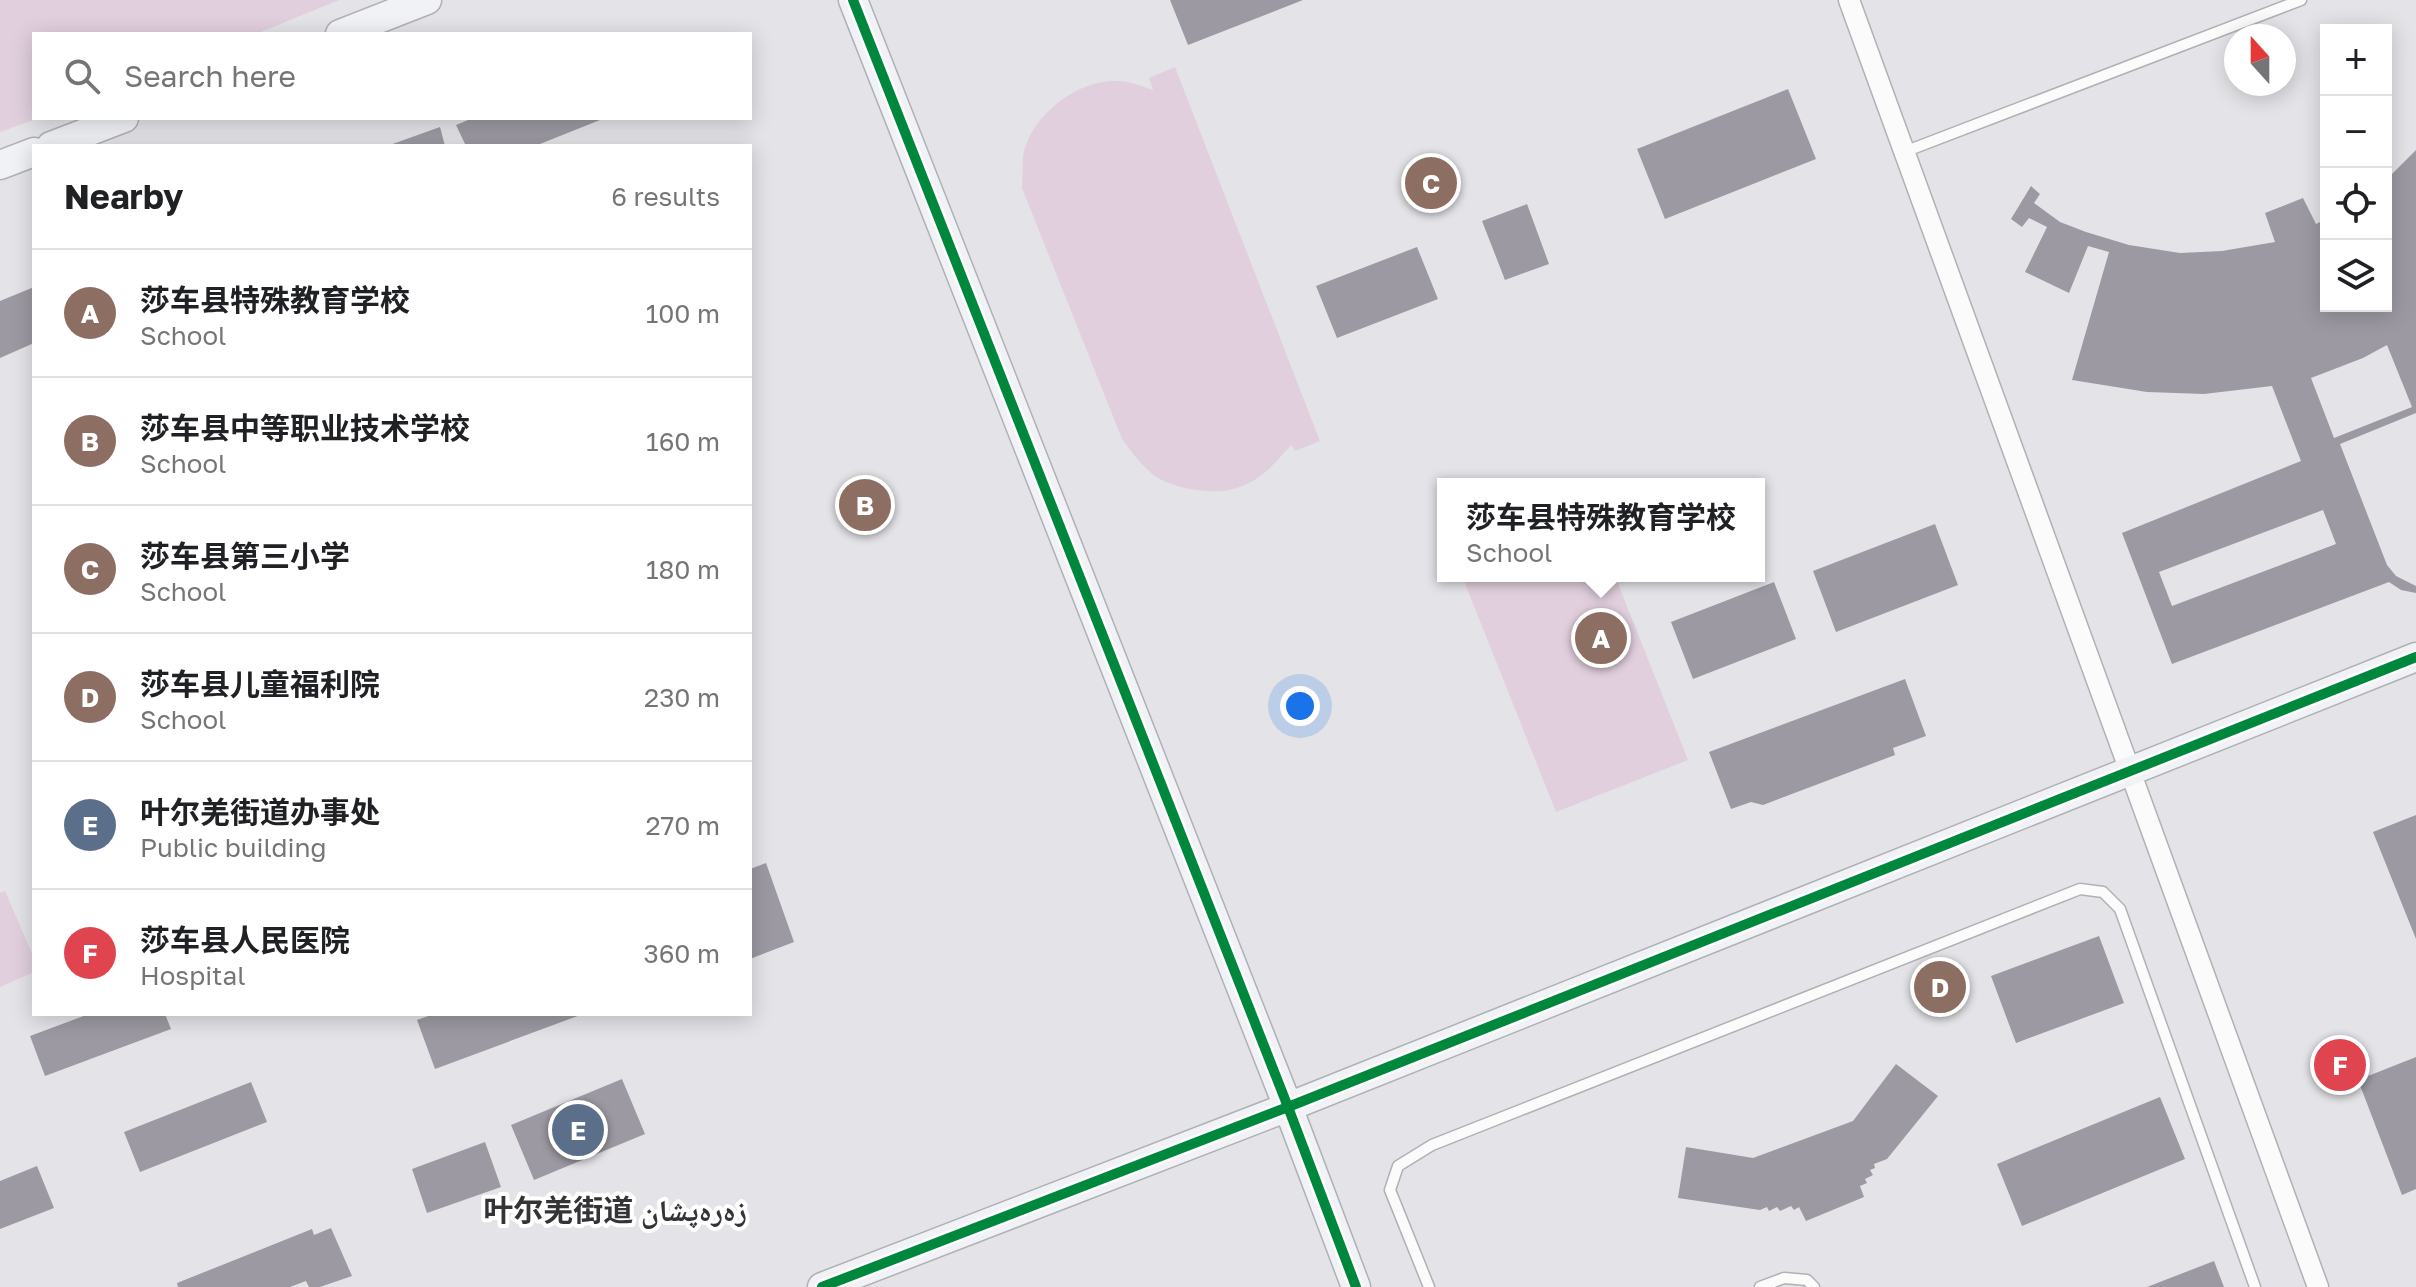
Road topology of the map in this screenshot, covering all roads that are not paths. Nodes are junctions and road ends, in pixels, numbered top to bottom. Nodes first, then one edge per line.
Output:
1 (427, 0) edge
2 (853, 0) edge
3 (1849, 0) edge
4 (2301, 0) edge
5 (345, 32) edge
6 (119, 120) edge
7 (56, 144) edge
8 (1904, 152) junction
9 (32, 153) edge
10 (0, 165) edge
11 (2416, 657) edge
12 (2129, 770) junction
13 (1288, 1107) junction
14 (822, 1287) edge
15 (1356, 1287) edge
16 (1429, 1287) edge
17 (1760, 1287) edge
18 (1814, 1287) edge
19 (2255, 1287) edge
20 (2318, 1287) edge

1 - 5 street
2 - 13 street
3 - 8 street
4 - 8 lane
6 - 7 street
8 - 12 street
9 - 10 street
11 - 12 street
12 - 13 street
12 - 20 street
13 - 14 street
13 - 15 street
16 - 19 lane
17 - 18 lane

